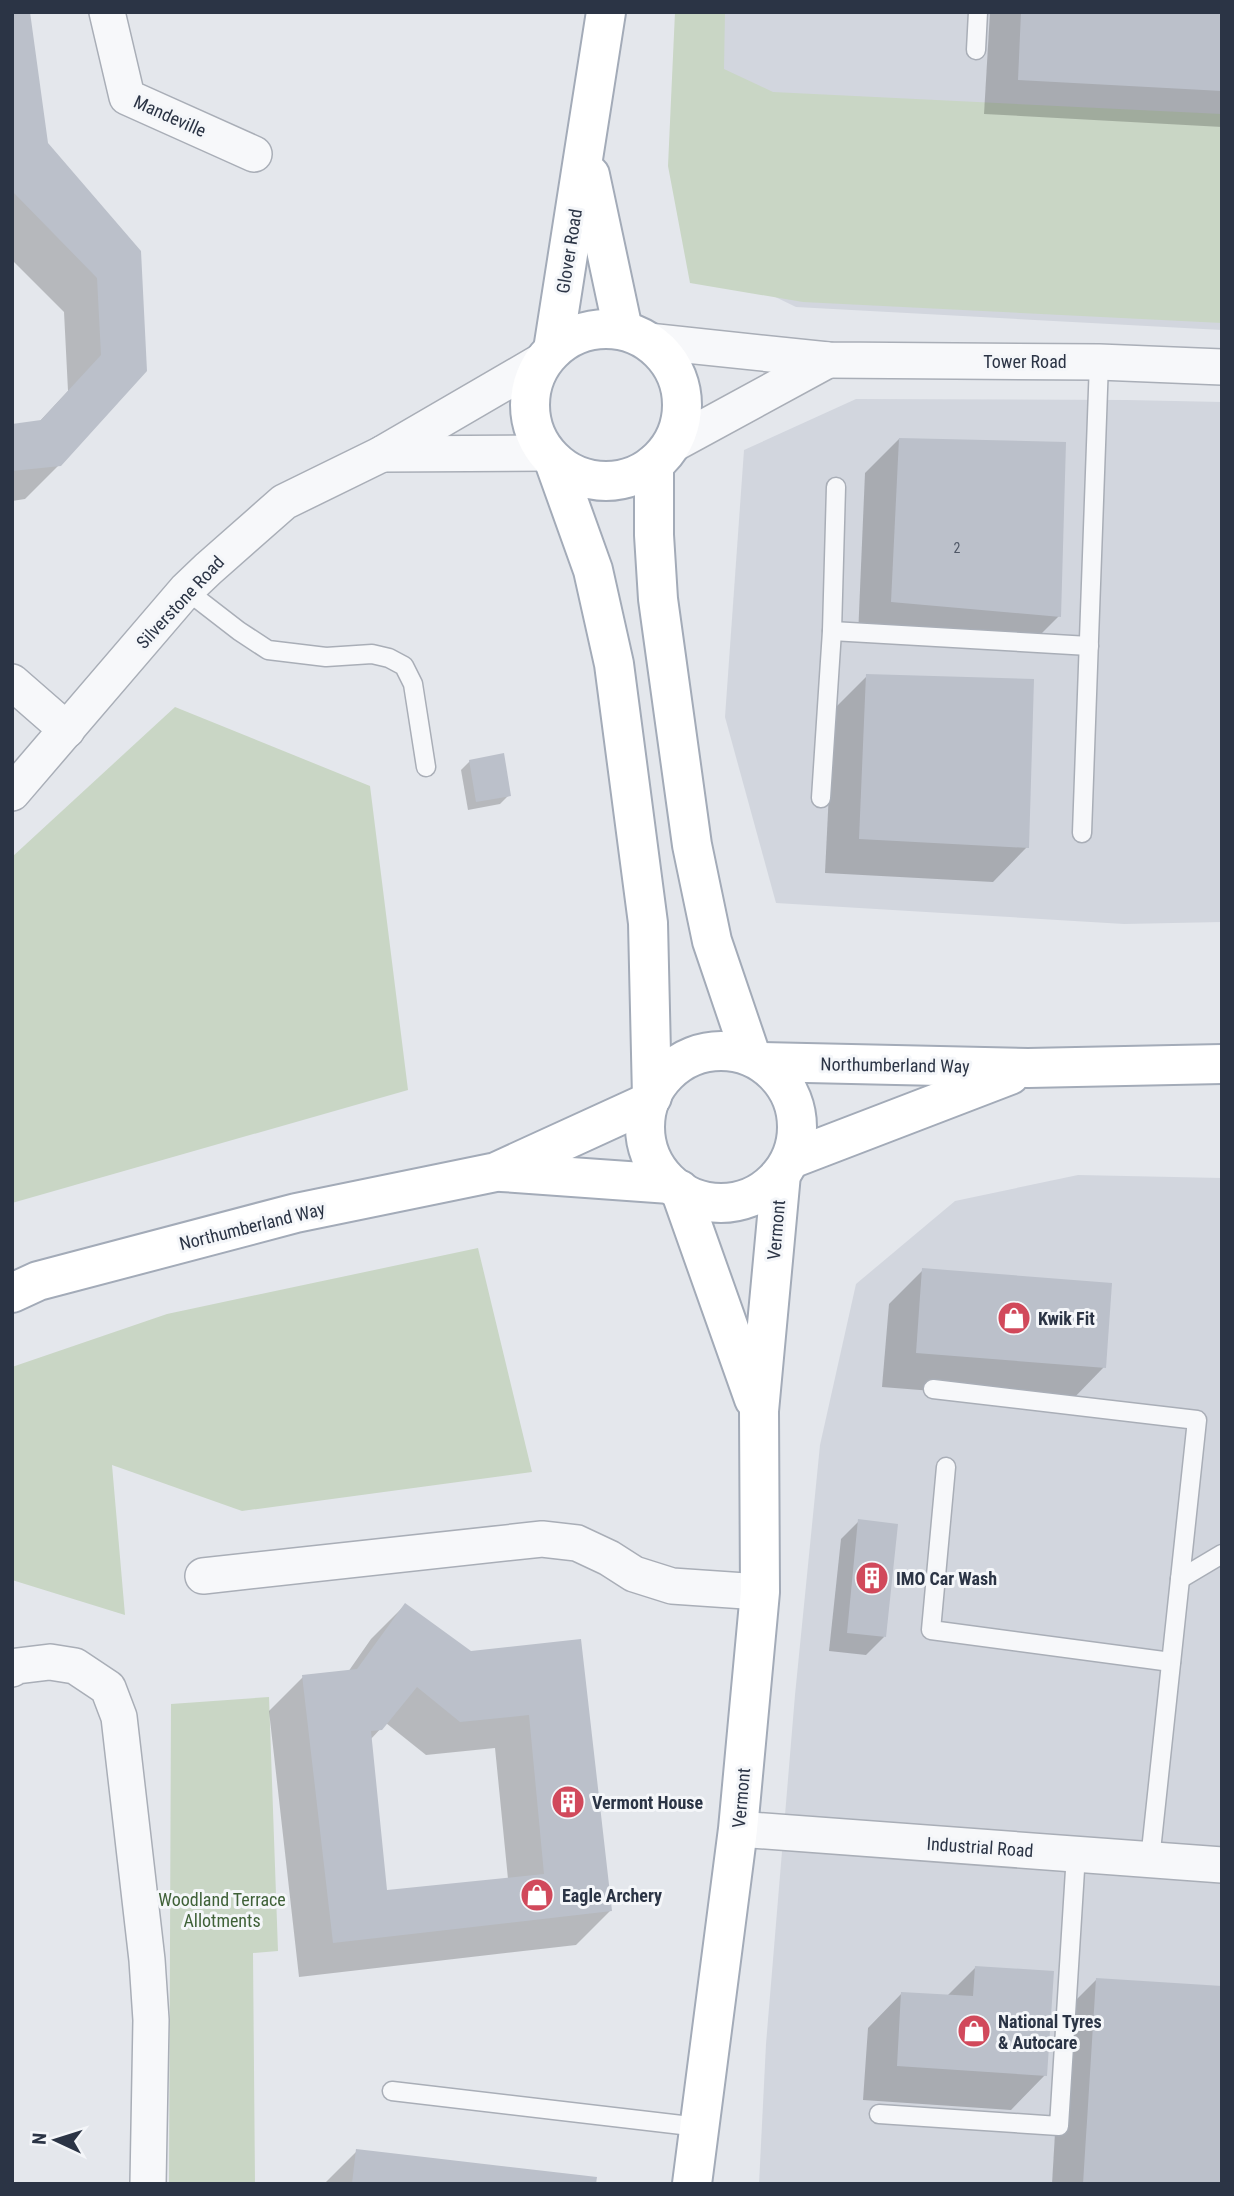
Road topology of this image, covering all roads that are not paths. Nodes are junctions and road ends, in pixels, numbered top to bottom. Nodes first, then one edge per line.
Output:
1 (107, 12) edge
2 (606, 12) edge
3 (978, 12) edge
4 (976, 50) dead end
5 (585, 153) junction
6 (254, 154) dead end
7 (636, 335) junction
8 (550, 354) junction
9 (828, 360) junction
10 (1099, 362) junction
11 (1222, 367) edge
12 (382, 454) junction
13 (662, 455) junction
14 (551, 457) junction
15 (836, 487) dead end
16 (186, 590) junction
17 (832, 631) junction
18 (1089, 646) junction
19 (12, 682) edge
20 (67, 730) junction
21 (426, 767) dead end
22 (12, 793) edge
23 (821, 798) dead end
24 (1082, 833) dead end
25 (756, 1059) junction
26 (1222, 1063) edge
27 (1028, 1068) junction
28 (650, 1099) junction
29 (786, 1166) junction
30 (496, 1172) junction
31 (675, 1187) junction
32 (12, 1293) edge
33 (933, 1389) dead end
34 (759, 1411) junction
35 (946, 1468) dead end
36 (1222, 1554) edge
37 (203, 1576) dead end
38 (1180, 1580) junction
39 (760, 1592) junction
40 (1171, 1662) junction
41 (12, 1669) edge
42 (738, 1829) junction
43 (1076, 1854) junction
44 (1150, 1860) junction
45 (1222, 1865) edge
46 (392, 2091) dead end
47 (879, 2114) dead end
48 (699, 2127) junction
49 (148, 2184) edge
50 (692, 2184) edge

1 - 6 street, Mandeville
2 - 5 main road, Glover Road
3 - 4 lane
5 - 7 main road, Glover Road
5 - 8 main road, Glover Road
7 - 8 main road
7 - 9 street, Tower Road
7 - 13 main road
8 - 12 street, Silverstone Road
8 - 14 main road
9 - 10 street, Tower Road
9 - 13 street, Tower Road
10 - 11 street, Tower Road
10 - 18 lane
12 - 14 street, Silverstone Road
12 - 16 street, Silverstone Road
13 - 14 main road
13 - 25 main road
14 - 28 main road
15 - 17 lane
16 - 20 street, Silverstone Road
16 - 21 lane
17 - 18 lane
17 - 23 lane
18 - 24 lane
19 - 20 street
20 - 22 street, Silverstone Road
25 - 27 main road, Northumberland Way
25 - 28 main road
25 - 29 main road
26 - 27 main road, Northumberland Way
27 - 29 main road, Northumberland Way
28 - 30 main road, Northumberland Way
28 - 31 main road
29 - 31 main road
29 - 34 main road, Vermont
30 - 31 main road, Northumberland Way
30 - 32 main road, Northumberland Way
31 - 34 main road, Vermont
33 - 38 lane
34 - 39 main road, Vermont
35 - 40 lane
36 - 38 lane
37 - 39 street
38 - 40 lane
39 - 42 main road, Vermont
40 - 44 lane
41 - 49 street
42 - 43 street, Industrial Road
42 - 48 main road, Vermont
43 - 44 street, Industrial Road
43 - 47 lane
44 - 45 street, Industrial Road
46 - 48 lane
48 - 50 main road, Vermont

